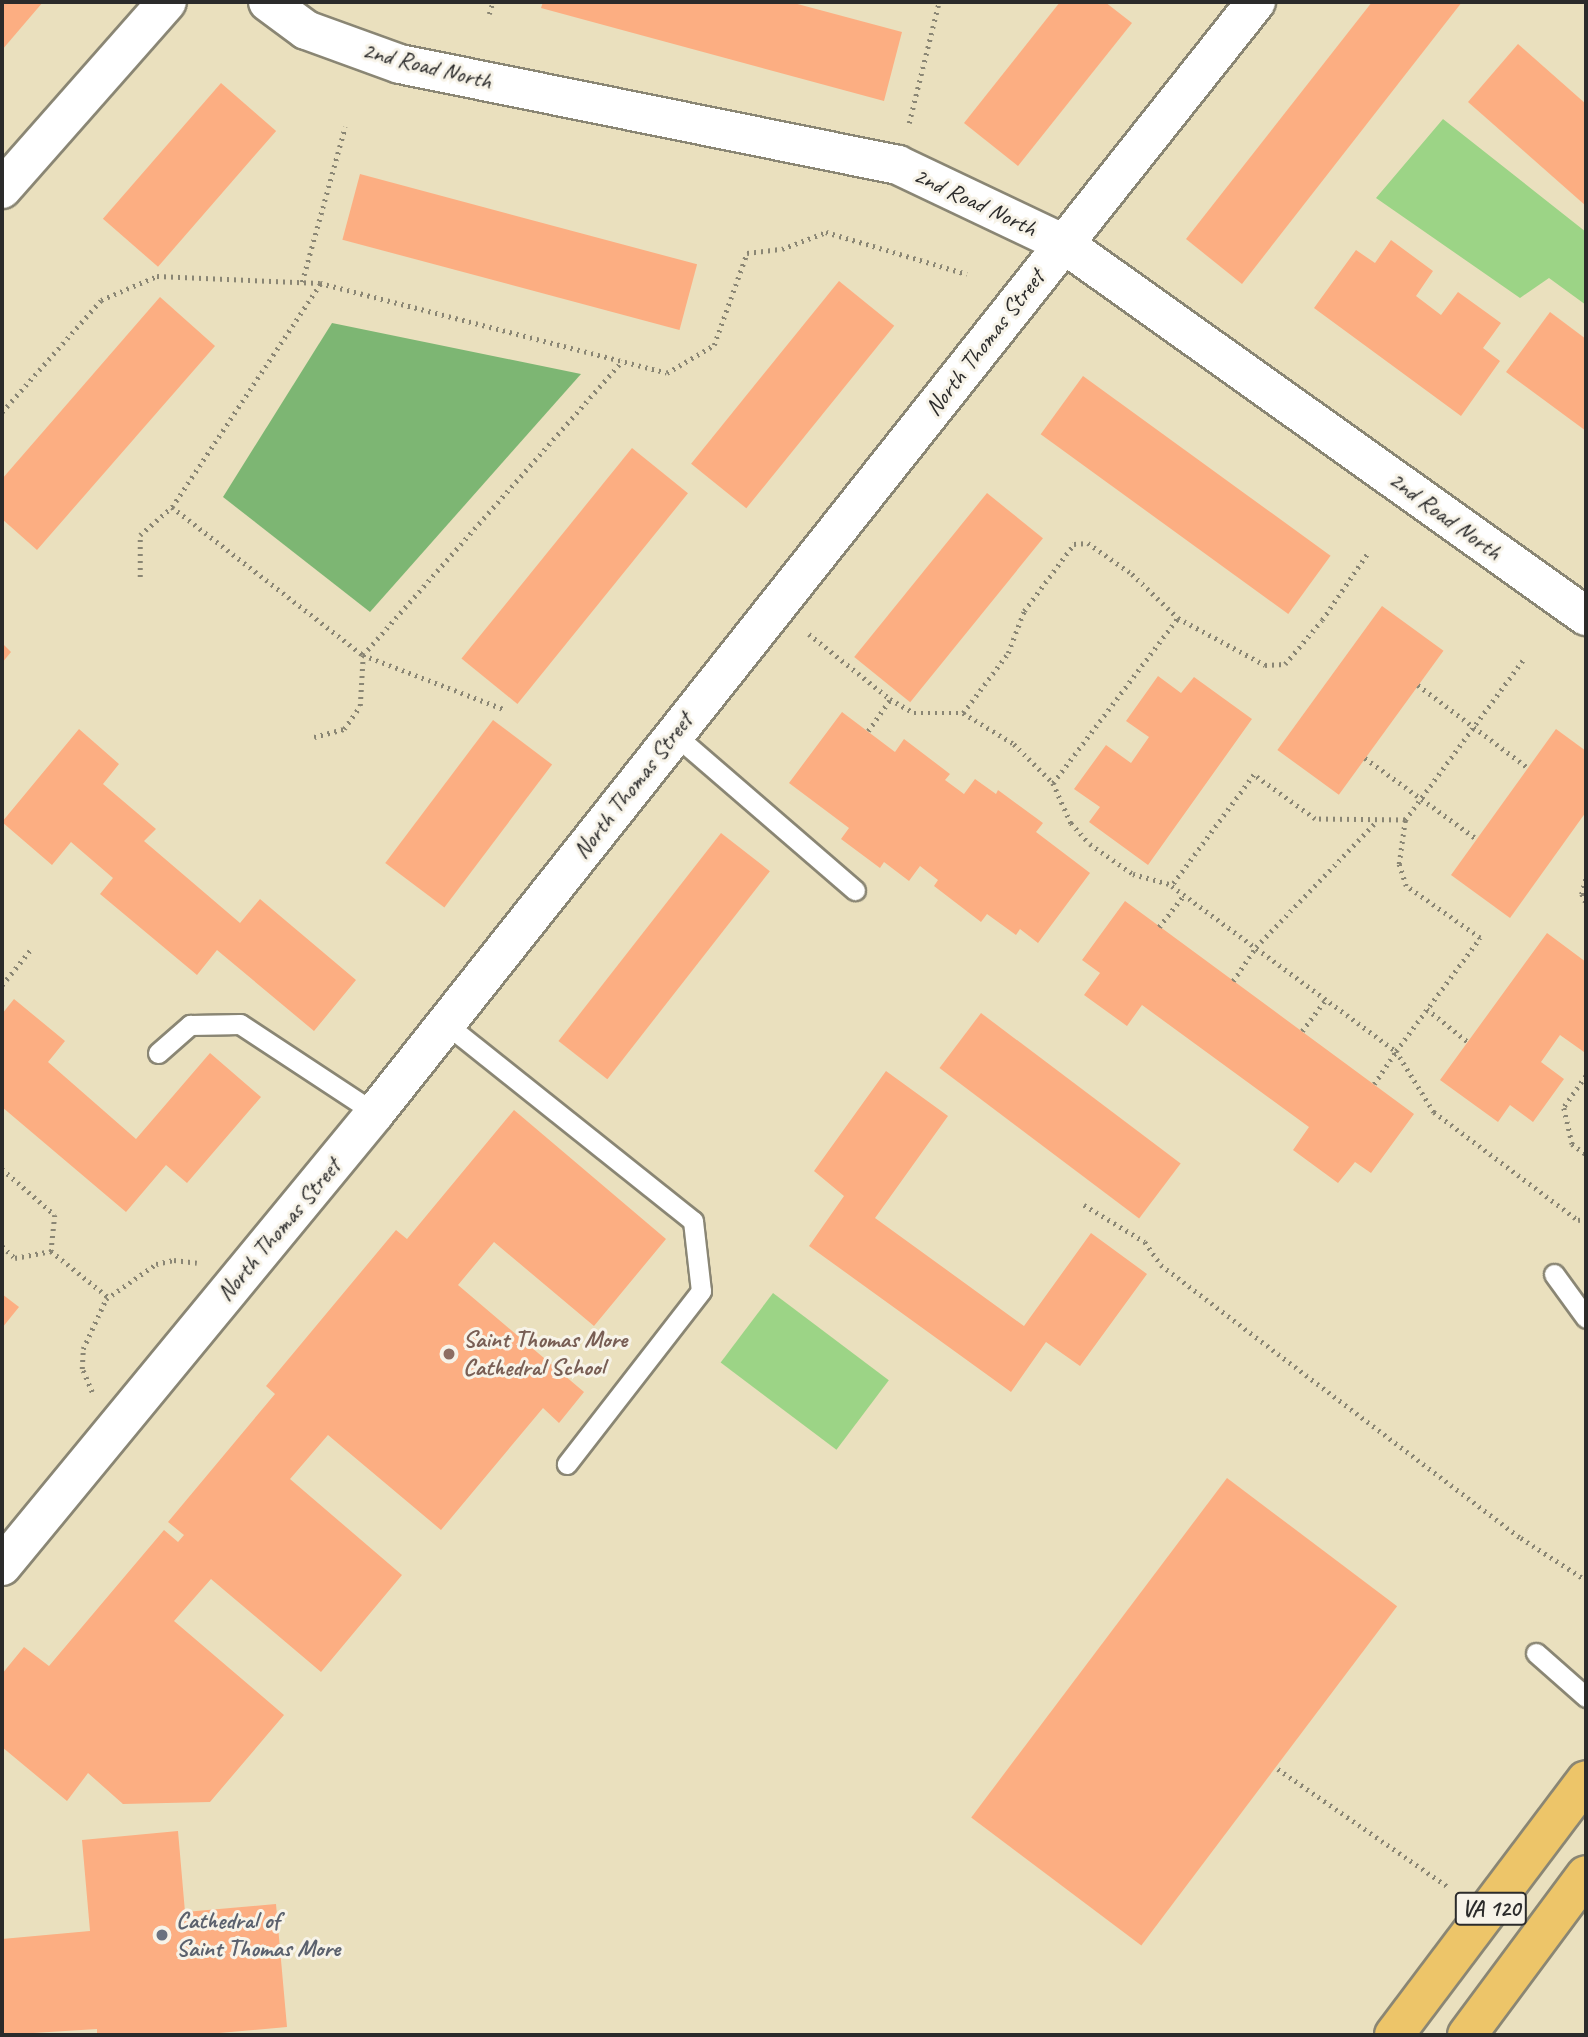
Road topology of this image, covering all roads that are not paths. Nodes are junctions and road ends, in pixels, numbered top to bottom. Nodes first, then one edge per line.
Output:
1 (167, 2) edge
2 (268, 2) edge
3 (1256, 2) edge
4 (2, 189) edge
5 (1064, 244) junction
6 (1586, 616) edge
7 (674, 734) junction
8 (855, 890) dead end
9 (445, 1023) junction
10 (158, 1053) dead end
11 (375, 1113) junction
12 (1554, 1274) dead end
13 (1586, 1318) edge
14 (567, 1464) dead end
15 (2, 1566) edge
16 (1536, 1653) dead end
17 (1586, 1697) edge
18 (1586, 1780) edge
19 (1586, 1875) edge
20 (1394, 2035) edge
21 (1467, 2035) edge

1 - 4 street
2 - 5 street, 2nd Road North
3 - 5 street, North Thomas Street
5 - 6 street, 2nd Road North
5 - 7 street, North Thomas Street
7 - 8 lane
7 - 9 street, North Thomas Street
9 - 11 street, North Thomas Street
9 - 14 lane
10 - 11 lane
11 - 15 street, North Thomas Street
12 - 13 lane
16 - 17 lane
18 - 20 main road, VA 120
19 - 21 main road, VA 120

